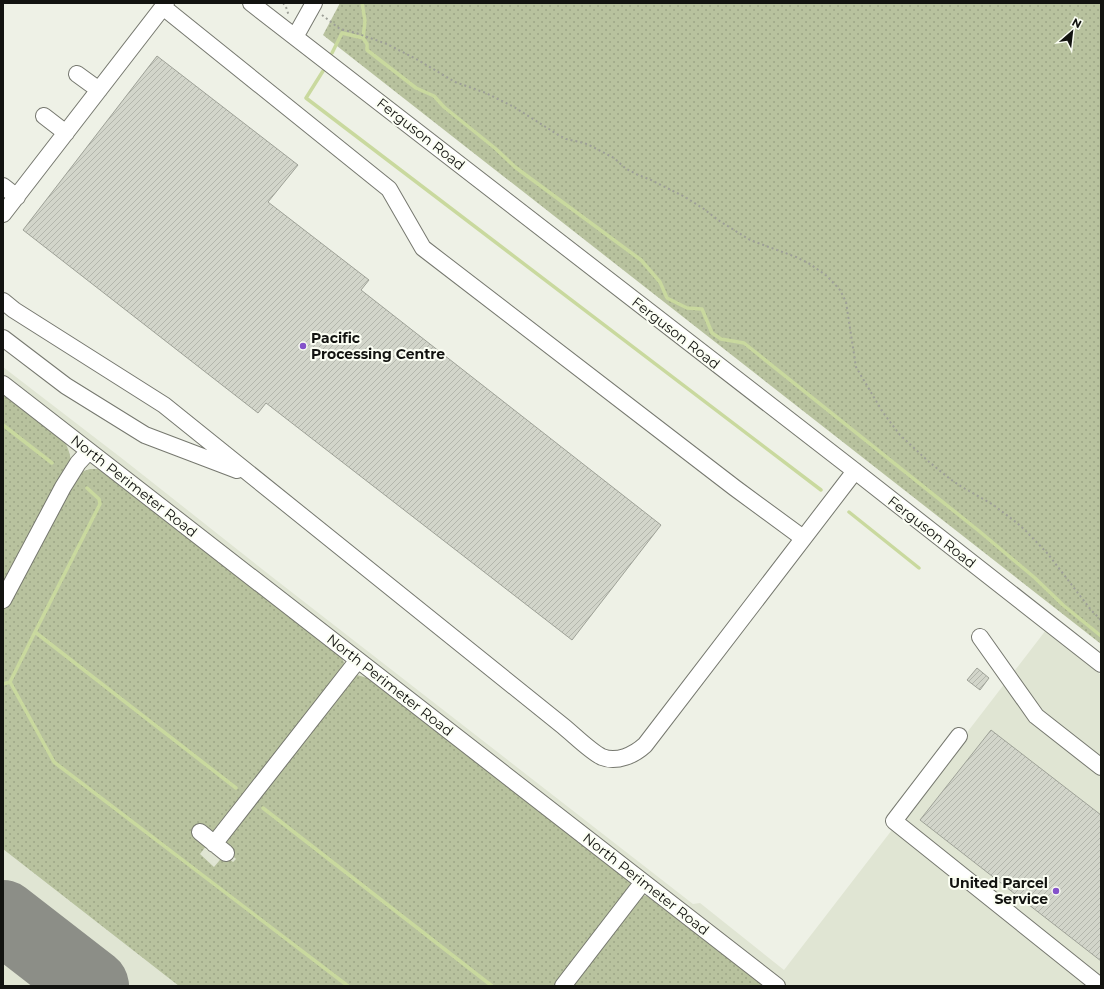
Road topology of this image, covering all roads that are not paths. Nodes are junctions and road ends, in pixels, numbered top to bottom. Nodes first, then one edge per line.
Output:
1 (251, 3) edge
2 (165, 5) edge
3 (312, 6) edge
4 (295, 37) junction
5 (77, 74) dead end
6 (99, 90) junction
7 (44, 116) dead end
8 (66, 133) junction
9 (3, 186) edge
10 (17, 196) junction
11 (3, 214) edge
12 (7, 306) edge
13 (3, 338) edge
14 (3, 384) edge
15 (89, 451) junction
16 (855, 471) junction
17 (251, 476) junction
18 (803, 538) junction
19 (3, 600) edge
20 (980, 637) dead end
21 (358, 660) junction
22 (1101, 664) edge
23 (959, 736) dead end
24 (1101, 767) edge
25 (200, 832) dead end
26 (643, 882) junction
27 (563, 986) edge
28 (777, 986) edge
29 (1100, 986) edge

1 - 4 street, Ferguson Road
2 - 6 street
2 - 18 street
3 - 4 street
4 - 16 street, Ferguson Road
5 - 6 street
6 - 8 street
7 - 8 street
8 - 10 street
9 - 10 street
10 - 11 street
12 - 17 street
13 - 17 street
14 - 15 street, North Perimeter Road
15 - 19 street
15 - 21 street, North Perimeter Road
16 - 18 street
16 - 22 street, Ferguson Road
17 - 18 street
20 - 24 street
21 - 25 street
21 - 26 street, North Perimeter Road
23 - 29 street
26 - 27 street
26 - 28 street, North Perimeter Road

